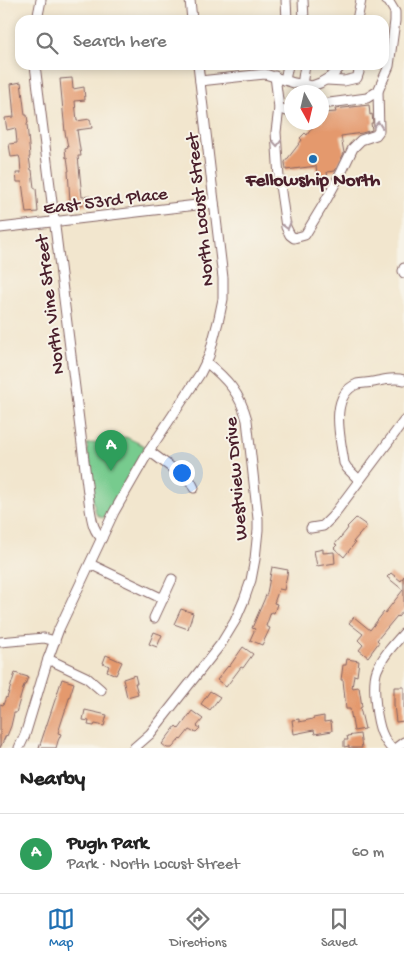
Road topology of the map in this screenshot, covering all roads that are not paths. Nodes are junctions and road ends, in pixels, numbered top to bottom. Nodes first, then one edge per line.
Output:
1 (41, 0) edge
2 (190, 0) edge
3 (286, 0) edge
4 (303, 0) edge
5 (361, 0) edge
6 (386, 0) edge
7 (38, 15) edge
8 (192, 15) edge
9 (287, 15) edge
10 (304, 15) edge
11 (358, 15) edge
12 (389, 31) edge
13 (394, 32) junction
14 (389, 66) edge
15 (36, 70) edge
16 (199, 70) edge
17 (287, 70) edge
18 (305, 70) edge
19 (337, 70) edge
20 (359, 70) edge
21 (387, 70) edge
22 (275, 76) junction
23 (285, 80) junction
24 (327, 80) junction
25 (200, 81) junction
26 (299, 85) edge
27 (307, 85) edge
28 (315, 85) edge
29 (378, 91) junction
30 (329, 103) edge
31 (278, 108) junction
32 (284, 110) edge
33 (214, 203) junction
34 (54, 222) junction
35 (0, 228) edge
36 (404, 268) edge
37 (404, 273) edge
38 (206, 362) junction
39 (404, 380) edge
40 (404, 421) edge
41 (149, 451) junction
42 (359, 480) junction
43 (194, 488) dead end
44 (311, 528) dead end
45 (102, 538) junction
46 (90, 564) junction
47 (172, 579) dead end
48 (163, 599) junction
49 (154, 618) dead end
50 (404, 633) edge
51 (55, 641) junction
52 (0, 642) edge
53 (48, 659) junction
54 (101, 690) dead end
55 (404, 742) edge
56 (19, 748) edge
57 (134, 748) edge
58 (391, 748) edge
59 (396, 748) edge

1 - 7 street
2 - 8 street
3 - 9 street
4 - 10 street
5 - 11 street
6 - 13 street
12 - 13 street
13 - 14 street
15 - 34 street, North Vine Street
16 - 25 street, North Locust Street
17 - 23 street
18 - 27 street
19 - 24 street
20 - 24 street
21 - 29 street
22 - 23 street
22 - 25 street
22 - 31 street
23 - 26 street
24 - 28 street
25 - 33 street, North Locust Street
29 - 30 street
31 -> 29 street
31 - 32 street
33 - 34 street, East 53rd Place
33 - 38 street, North Locust Street
34 - 35 street, East 53rd Place
34 - 45 street, North Vine Street
36 - 37 street
38 - 41 street, North Locust Street
38 - 57 street, Westview Drive
39 - 42 street
40 - 42 street
41 - 43 street
41 - 45 street, North Locust Street
42 - 44 street
45 - 46 street, North Locust Street
46 - 48 street
46 - 51 street, North Locust Street
47 - 48 street
48 - 49 street
50 - 58 street
51 - 52 street
51 - 53 street, North Locust Street
53 - 54 street
53 - 56 street
55 - 59 street

